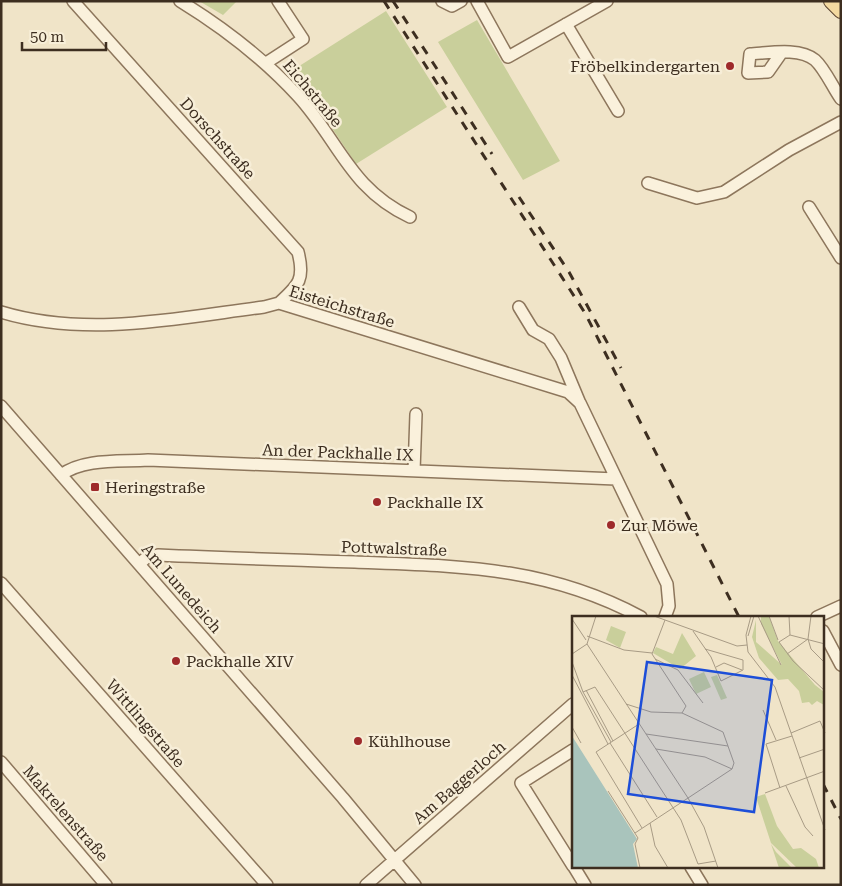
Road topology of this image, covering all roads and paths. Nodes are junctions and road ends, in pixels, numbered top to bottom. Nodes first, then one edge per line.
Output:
1 (73, 1) edge
2 (180, 1) edge
3 (278, 1) edge
4 (442, 1) edge
5 (461, 1) edge
6 (477, 1) edge
7 (607, 1) edge
8 (831, 1) edge
9 (841, 11) edge
10 (566, 24) junction
11 (782, 52) dead end
12 (266, 63) junction
13 (841, 99) edge
14 (618, 111) dead end
15 (841, 122) edge
16 (648, 183) dead end
17 (809, 207) dead end
18 (410, 217) dead end
19 (841, 258) edge
20 (279, 303) junction
21 (520, 307) dead end
22 (1, 312) edge
23 (580, 403) junction
24 (1, 406) edge
25 (416, 414) dead end
26 (5, 419) edge
27 (414, 471) junction
28 (61, 475) junction
29 (616, 479) junction
30 (139, 564) junction
31 (1, 583) edge
32 (841, 606) edge
33 (639, 616) edge
34 (664, 616) edge
35 (819, 616) edge
36 (824, 633) edge
37 (841, 664) edge
38 (572, 705) edge
39 (572, 751) edge
40 (1, 762) edge
41 (395, 859) junction
42 (572, 863) edge
43 (575, 868) edge
44 (692, 868) edge
45 (106, 885) edge
46 (267, 885) edge
47 (366, 885) edge
48 (414, 885) edge
49 (585, 885) edge
50 (702, 885) edge

1 - 20 street, Dorschstraße
2 - 12 street, Eichstraße
3 - 12 street
4 - 5 street
6 - 10 street
7 - 10 street
8 - 9 main road
10 - 14 street
11 - 13 street
12 - 18 street, Eichstraße
15 - 16 street
17 - 19 street
20 - 22 street, Eisteichstraße
20 - 23 street, Eisteichstraße
21 - 23 street
23 - 29 street
24 - 26 street, Am Lunedeich
25 - 27 street
26 - 28 street, Am Lunedeich
27 - 28 street, An der Packhalle IX
27 - 29 street, An der Packhalle IX
28 - 30 street, Am Lunedeich
29 - 34 street
30 - 33 street, Pottwalstraße
30 - 41 street, Am Lunedeich
31 - 46 street, Wittlingstraße
32 - 35 street
36 - 37 street
38 - 41 street, Am Baggerloch
39 - 42 street
40 - 45 street, Makrelenstraße
41 - 47 street, Am Baggerloch
41 - 48 street, Am Lunedeich
43 - 49 street
44 - 50 street

